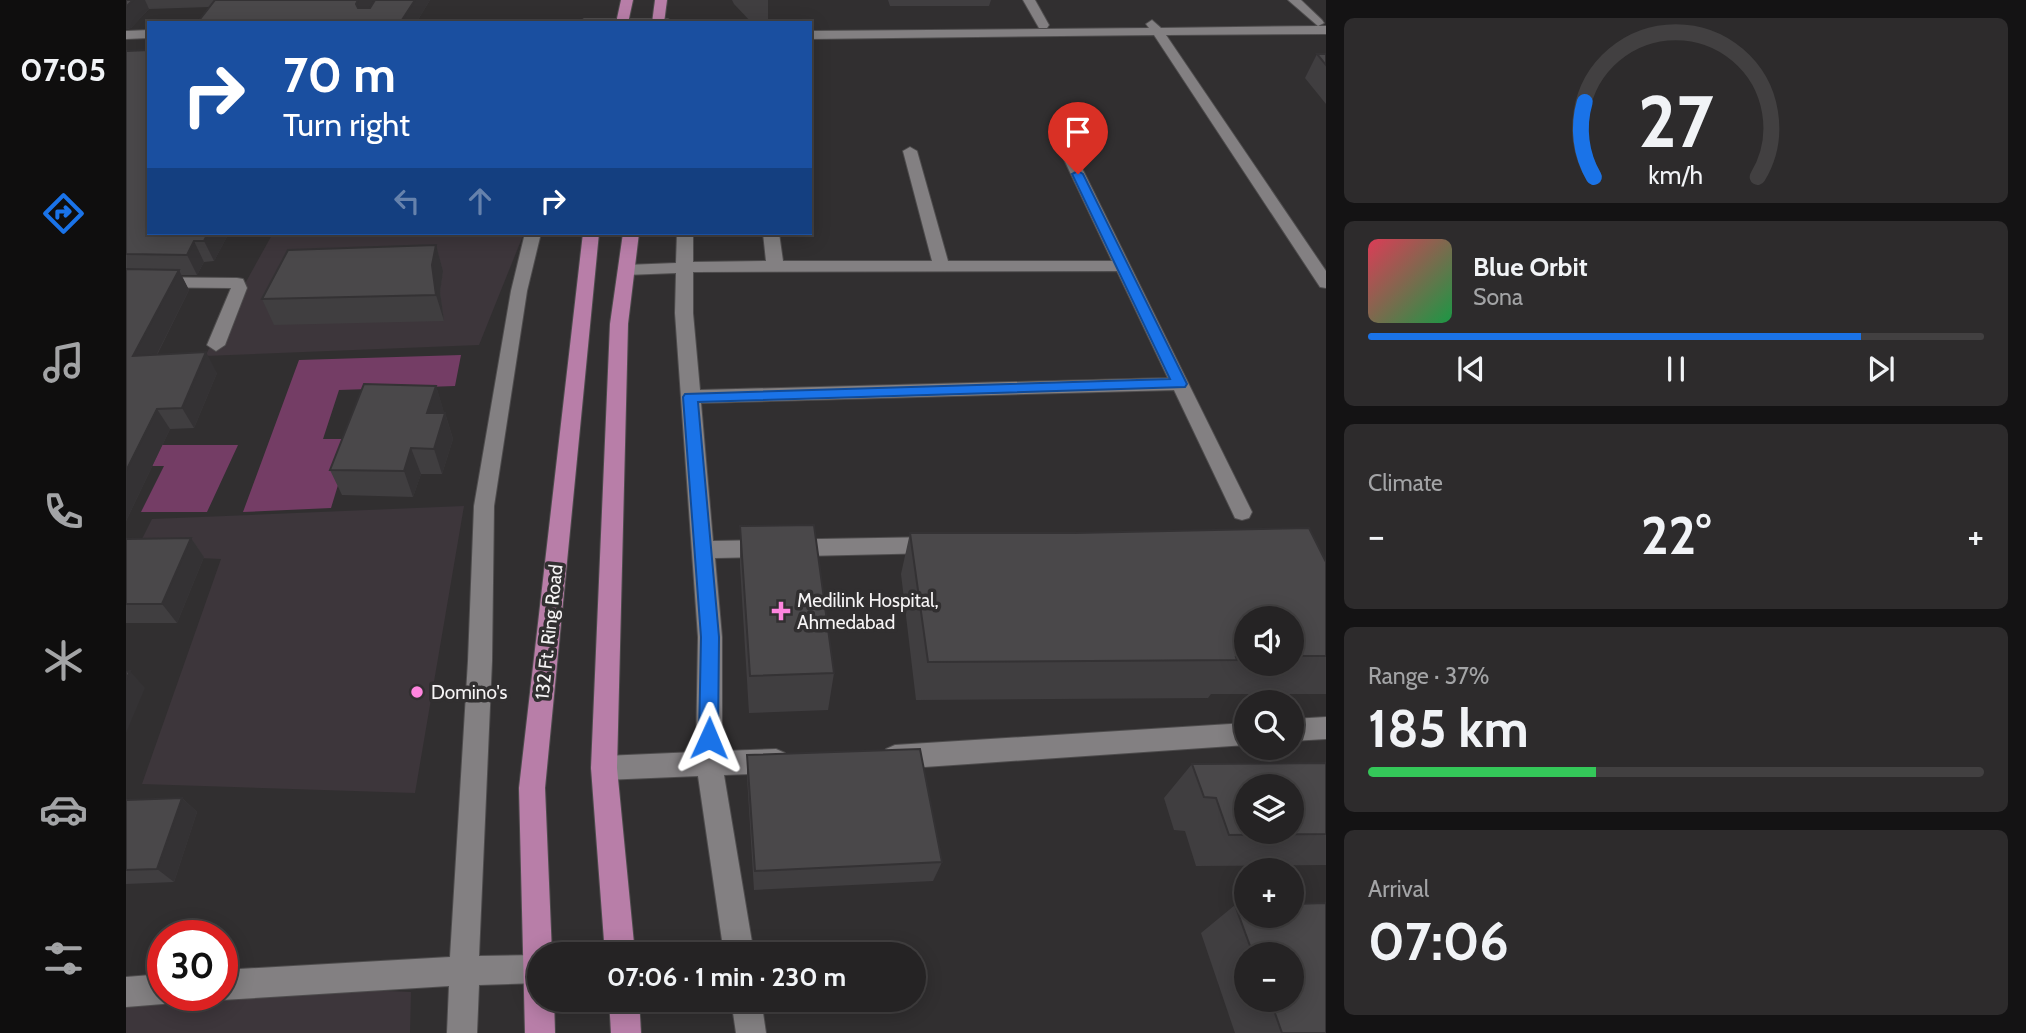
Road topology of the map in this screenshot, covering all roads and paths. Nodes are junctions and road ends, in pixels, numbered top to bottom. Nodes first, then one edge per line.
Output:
1 (627, 0) edge
2 (661, 0) edge
3 (1029, 0) edge
4 (1294, 0) edge
5 (622, 21) edge
6 (661, 21) edge
7 (1323, 25) edge
8 (1042, 26) junction
9 (147, 27) edge
10 (126, 28) edge
11 (812, 28) edge
12 (1155, 28) junction
13 (147, 34) edge
14 (126, 35) edge
15 (812, 35) edge
16 (910, 151) dead end
17 (1067, 151) dead end
18 (533, 235) edge
19 (591, 235) edge
20 (631, 235) edge
21 (685, 235) edge
22 (771, 235) edge
23 (941, 265) junction
24 (775, 266) junction
25 (1123, 266) junction
26 (684, 267) junction
27 (626, 270) junction
28 (126, 282) edge
29 (1326, 283) edge
30 (216, 345) dead end
31 (1180, 384) junction
32 (690, 397) junction
33 (1242, 512) dead end
34 (959, 545) edge
35 (703, 550) junction
36 (1326, 728) edge
37 (1304, 729) edge
38 (1234, 735) edge
39 (869, 758) edge
40 (802, 760) edge
41 (709, 764) junction
42 (604, 768) junction
43 (537, 942) edge
44 (619, 942) edge
45 (737, 942) edge
46 (527, 970) edge
47 (465, 971) junction
48 (238, 984) edge
49 (147, 990) edge
50 (126, 992) edge
51 (539, 1012) edge
52 (625, 1012) edge
53 (748, 1012) edge
54 (461, 1033) edge
55 (540, 1033) edge
56 (626, 1033) edge
57 (751, 1033) edge

1 - 5 main road
2 - 6 main road
3 - 8 street
4 - 7 street
7 - 12 street
8 - 11 street
8 - 12 street
9 - 10 street
12 - 15 street
12 - 29 street
13 - 14 street
16 - 23 street
17 - 25 street
18 - 47 street
19 - 43 main road, 132 Ft. Ring Road
20 - 27 main road
21 - 26 street
22 - 24 street
23 - 24 street
23 - 25 street
24 - 26 street
25 - 31 street
26 - 27 street
26 - 32 street
27 - 42 main road
28 - 30 street
31 - 32 street
31 - 33 street
32 - 35 street
34 - 35 street
35 - 41 street
36 - 37 street
38 - 39 street
40 - 41 street
41 - 42 street
41 - 45 street
42 - 44 main road
46 - 47 street
47 - 48 street
47 - 54 street
49 - 50 street
51 - 55 main road, 132 Ft. Ring Road
52 - 56 main road
53 - 57 street

